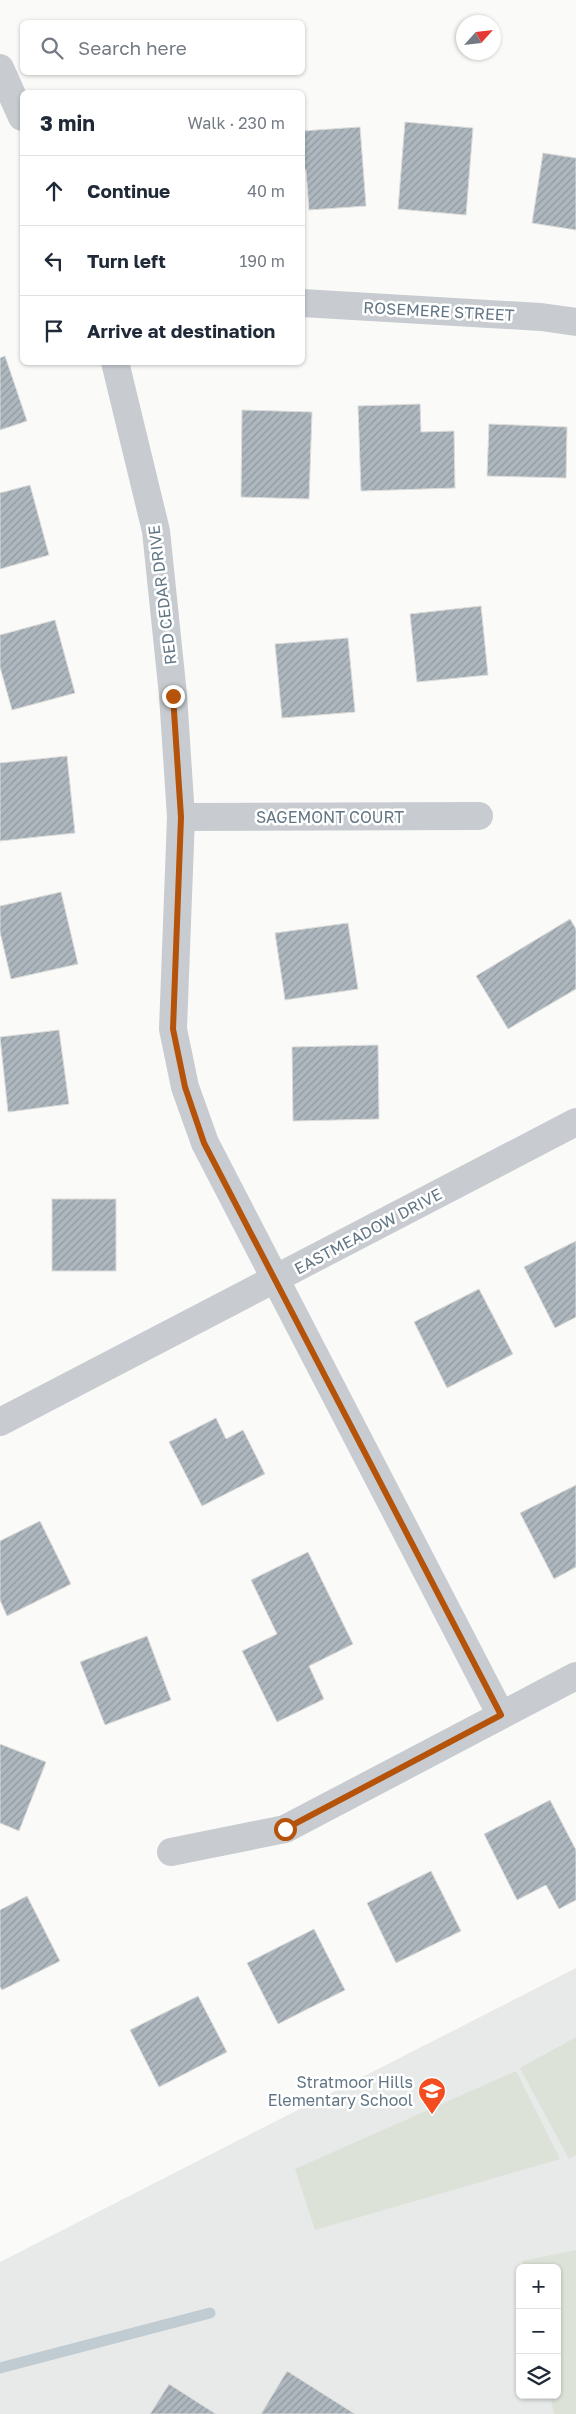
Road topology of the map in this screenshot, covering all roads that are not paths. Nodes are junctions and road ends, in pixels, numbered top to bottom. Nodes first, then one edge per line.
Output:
1 (0, 68) edge
2 (20, 112) edge
3 (305, 303) edge
4 (576, 322) edge
5 (116, 365) edge
6 (479, 816) dead end
7 (181, 817) junction
8 (576, 1122) edge
9 (276, 1279) junction
10 (0, 1422) edge
11 (576, 1676) edge
12 (501, 1715) junction
13 (171, 1852) dead end

1 - 2 street
3 - 4 street, ROSEMERE STREET
5 - 7 street, RED CEDAR DRIVE
6 - 7 street, SAGEMONT COURT
7 - 9 street, RED CEDAR DRIVE
8 - 9 street, EASTMEADOW DRIVE
9 - 10 street, EASTMEADOW DRIVE
9 - 12 street, RED CEDAR DRIVE
11 - 12 street
12 - 13 street

